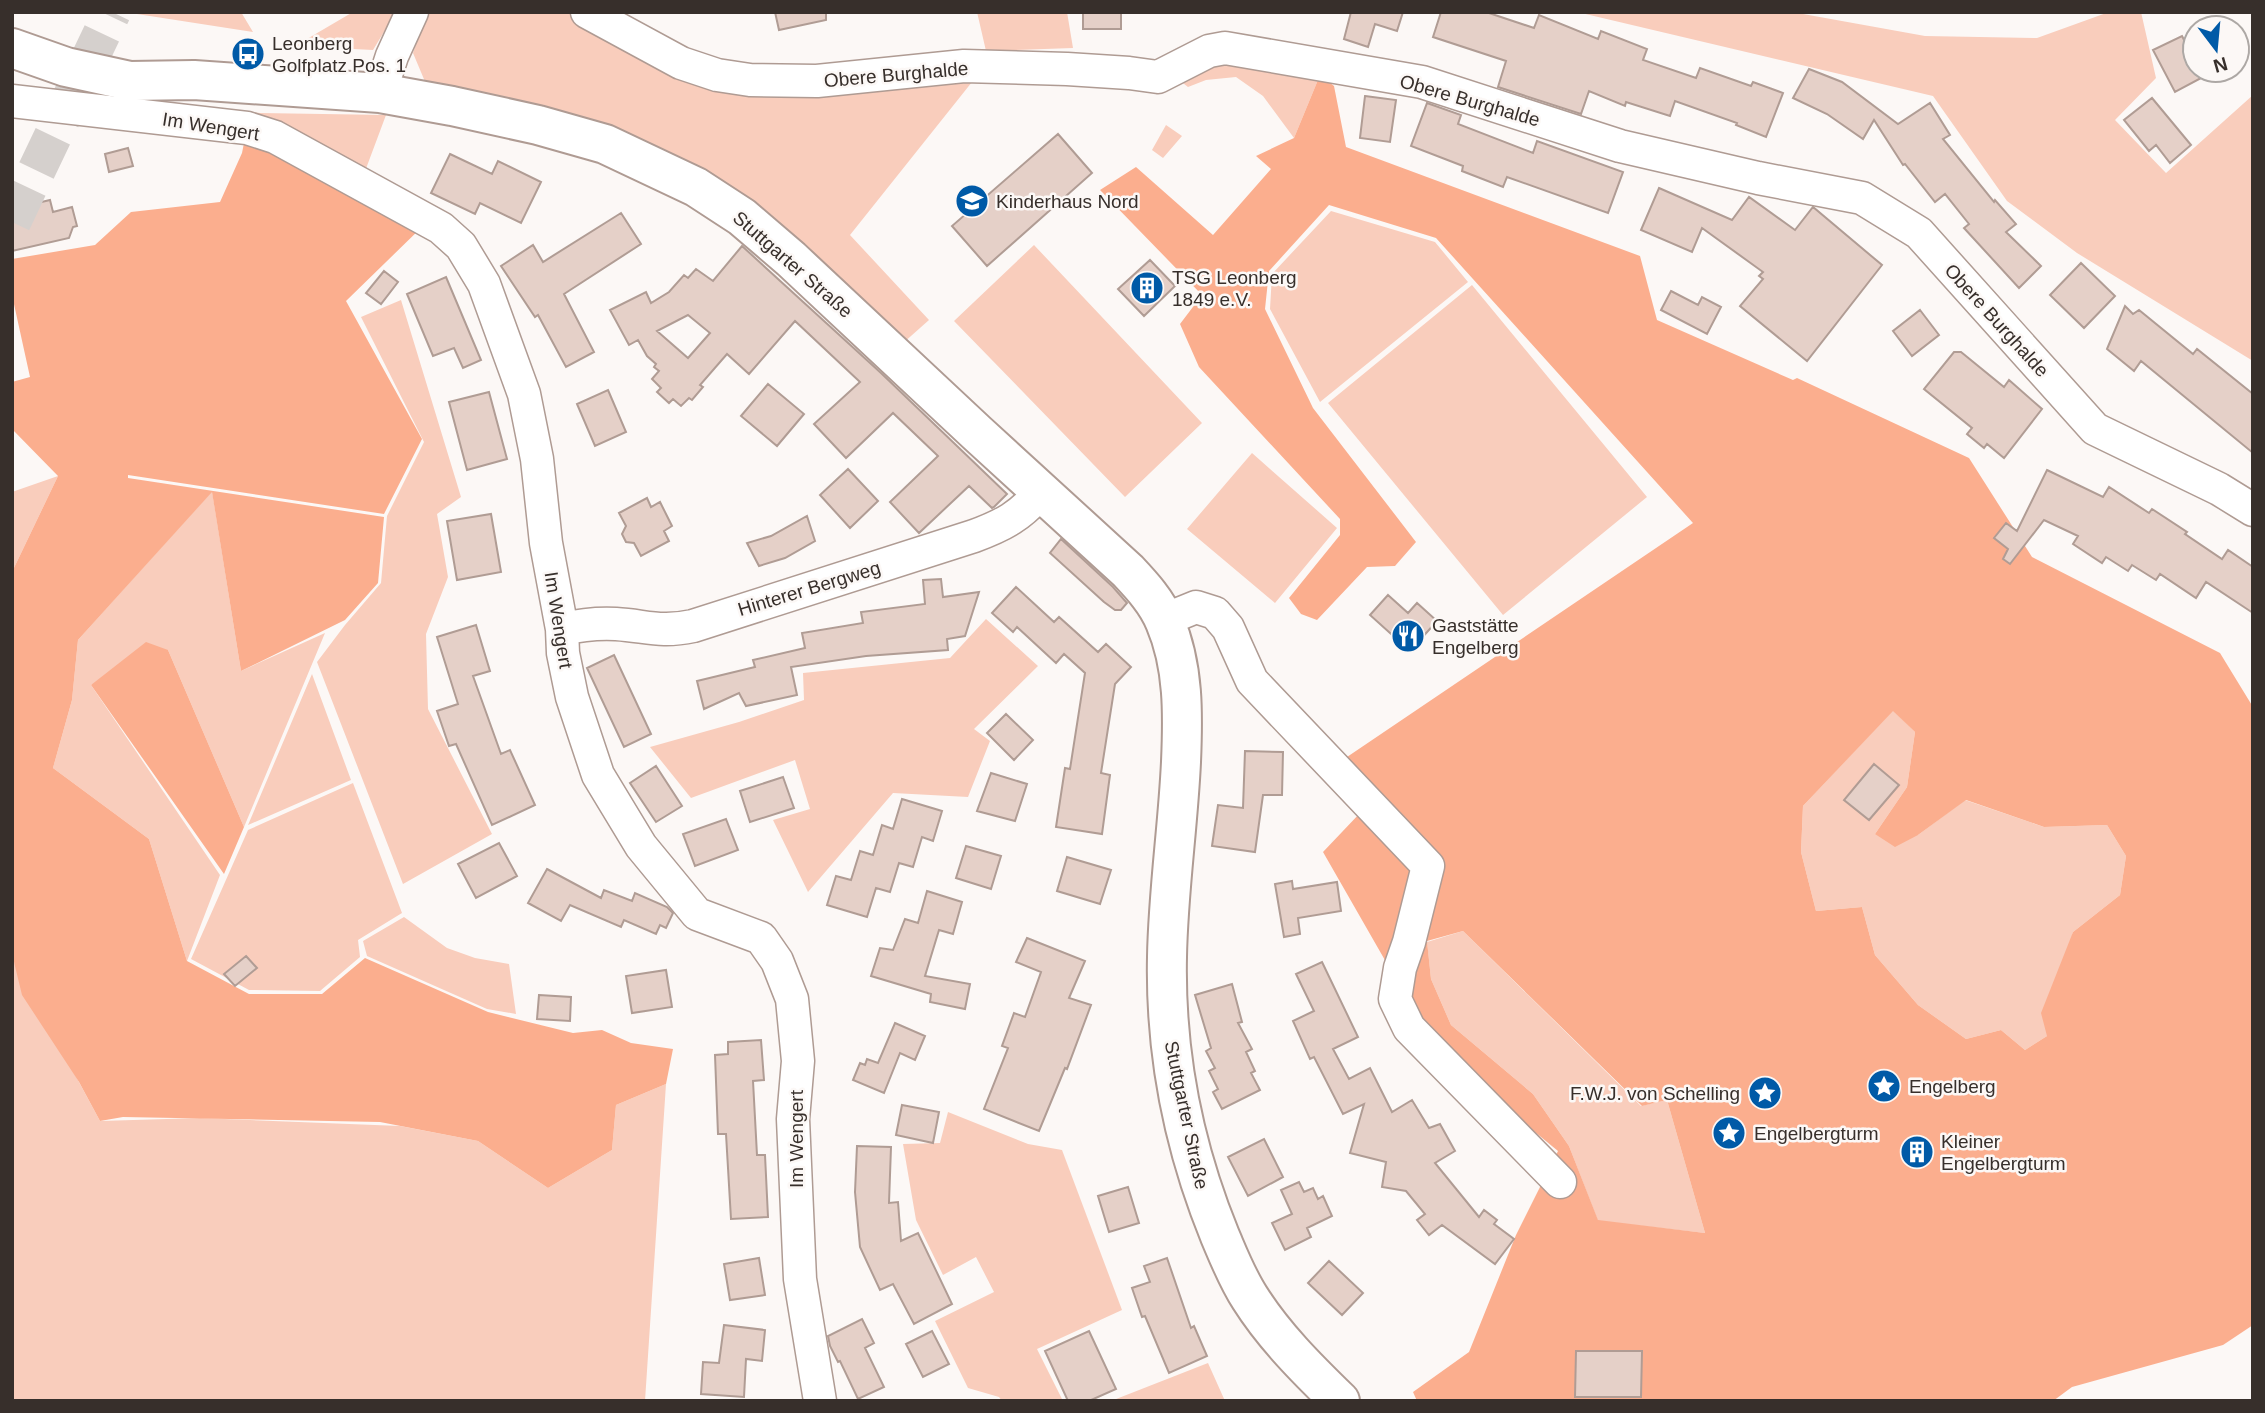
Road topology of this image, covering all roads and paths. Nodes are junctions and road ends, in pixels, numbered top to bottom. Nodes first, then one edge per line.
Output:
1 (412, 12) edge
2 (587, 12) edge
3 (12, 21) edge
4 (12, 48) edge
5 (194, 80) junction
6 (380, 93) junction
7 (12, 101) edge
8 (1041, 492) junction
9 (2253, 510) edge
10 (1164, 620) junction
11 (562, 629) junction
12 (1560, 1182) dead end
13 (820, 1401) edge
14 (1340, 1401) edge

1 - 6 street
2 - 9 street, Obere Burghalde
3 - 5 main road, Stuttgarter Straße
4 - 5 main road, Stuttgarter Straße
5 - 6 main road, Stuttgarter Straße
6 - 8 main road, Stuttgarter Straße
7 - 11 street, Im Wengert
8 - 10 main road, Stuttgarter Straße
8 - 11 street, Hinterer Bergweg
10 - 12 street
10 - 14 main road, Stuttgarter Straße
11 - 13 street, Im Wengert

